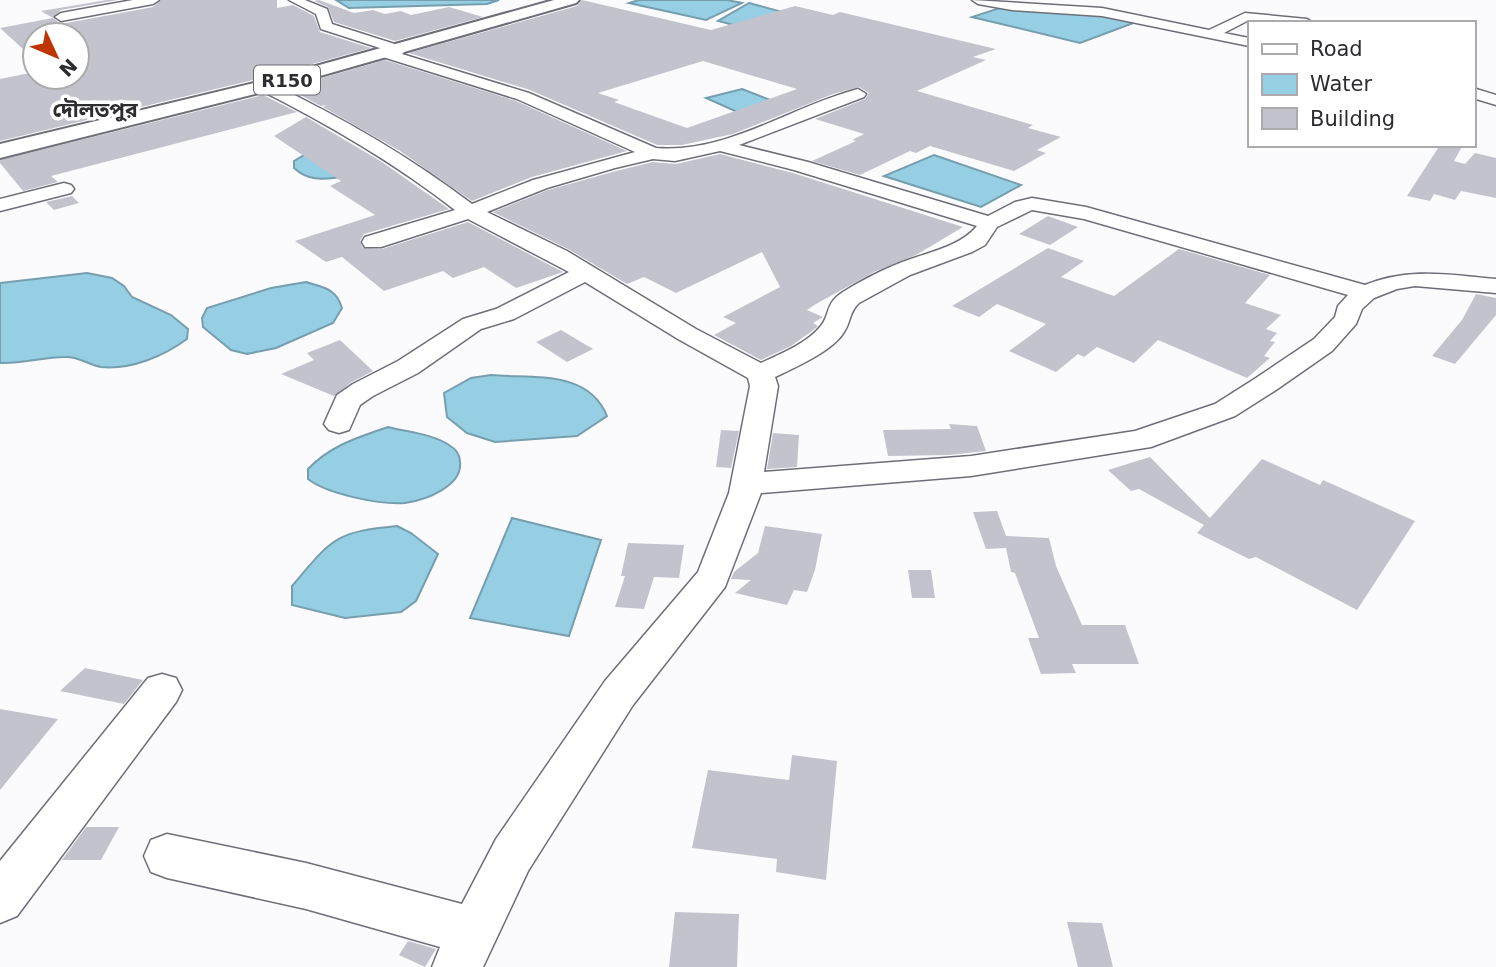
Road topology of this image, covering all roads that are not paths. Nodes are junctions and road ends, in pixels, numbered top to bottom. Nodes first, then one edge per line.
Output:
1 (153, 0) edge
2 (295, 0) edge
3 (571, 0) edge
4 (978, 0) edge
5 (61, 17) dead end
6 (1286, 21) edge
7 (1211, 34) junction
8 (1248, 42) edge
9 (393, 52) junction
10 (264, 86) junction
11 (858, 94) dead end
12 (1475, 94) edge
13 (1496, 100) edge
14 (720, 146) junction
15 (0, 151) edge
16 (653, 153) junction
17 (64, 189) dead end
18 (0, 205) edge
19 (470, 212) junction
20 (990, 223) junction
21 (373, 242) dead end
22 (585, 272) junction
23 (1496, 286) edge
24 (1366, 293) junction
25 (760, 374) junction
26 (339, 424) dead end
27 (747, 484) junction
28 (162, 690) dead end
29 (167, 856) dead end
30 (0, 899) edge
31 (466, 950) edge

1 - 5 street
2 - 9 street
3 - 9 main road, R150
4 - 7 street
6 - 7 street
7 - 8 street
9 - 10 main road, R150
9 - 16 street
10 - 15 main road, R150
10 - 19 street
11 - 14 street
12 - 13 street
14 - 16 street
14 - 20 street
16 - 19 street
17 - 18 street
19 - 21 street
19 - 22 street
20 - 24 street
20 - 25 street
22 - 25 street
22 - 26 street
23 - 24 street
24 - 27 street
25 - 27 street
27 - 31 street
28 - 30 street
29 - 31 street

